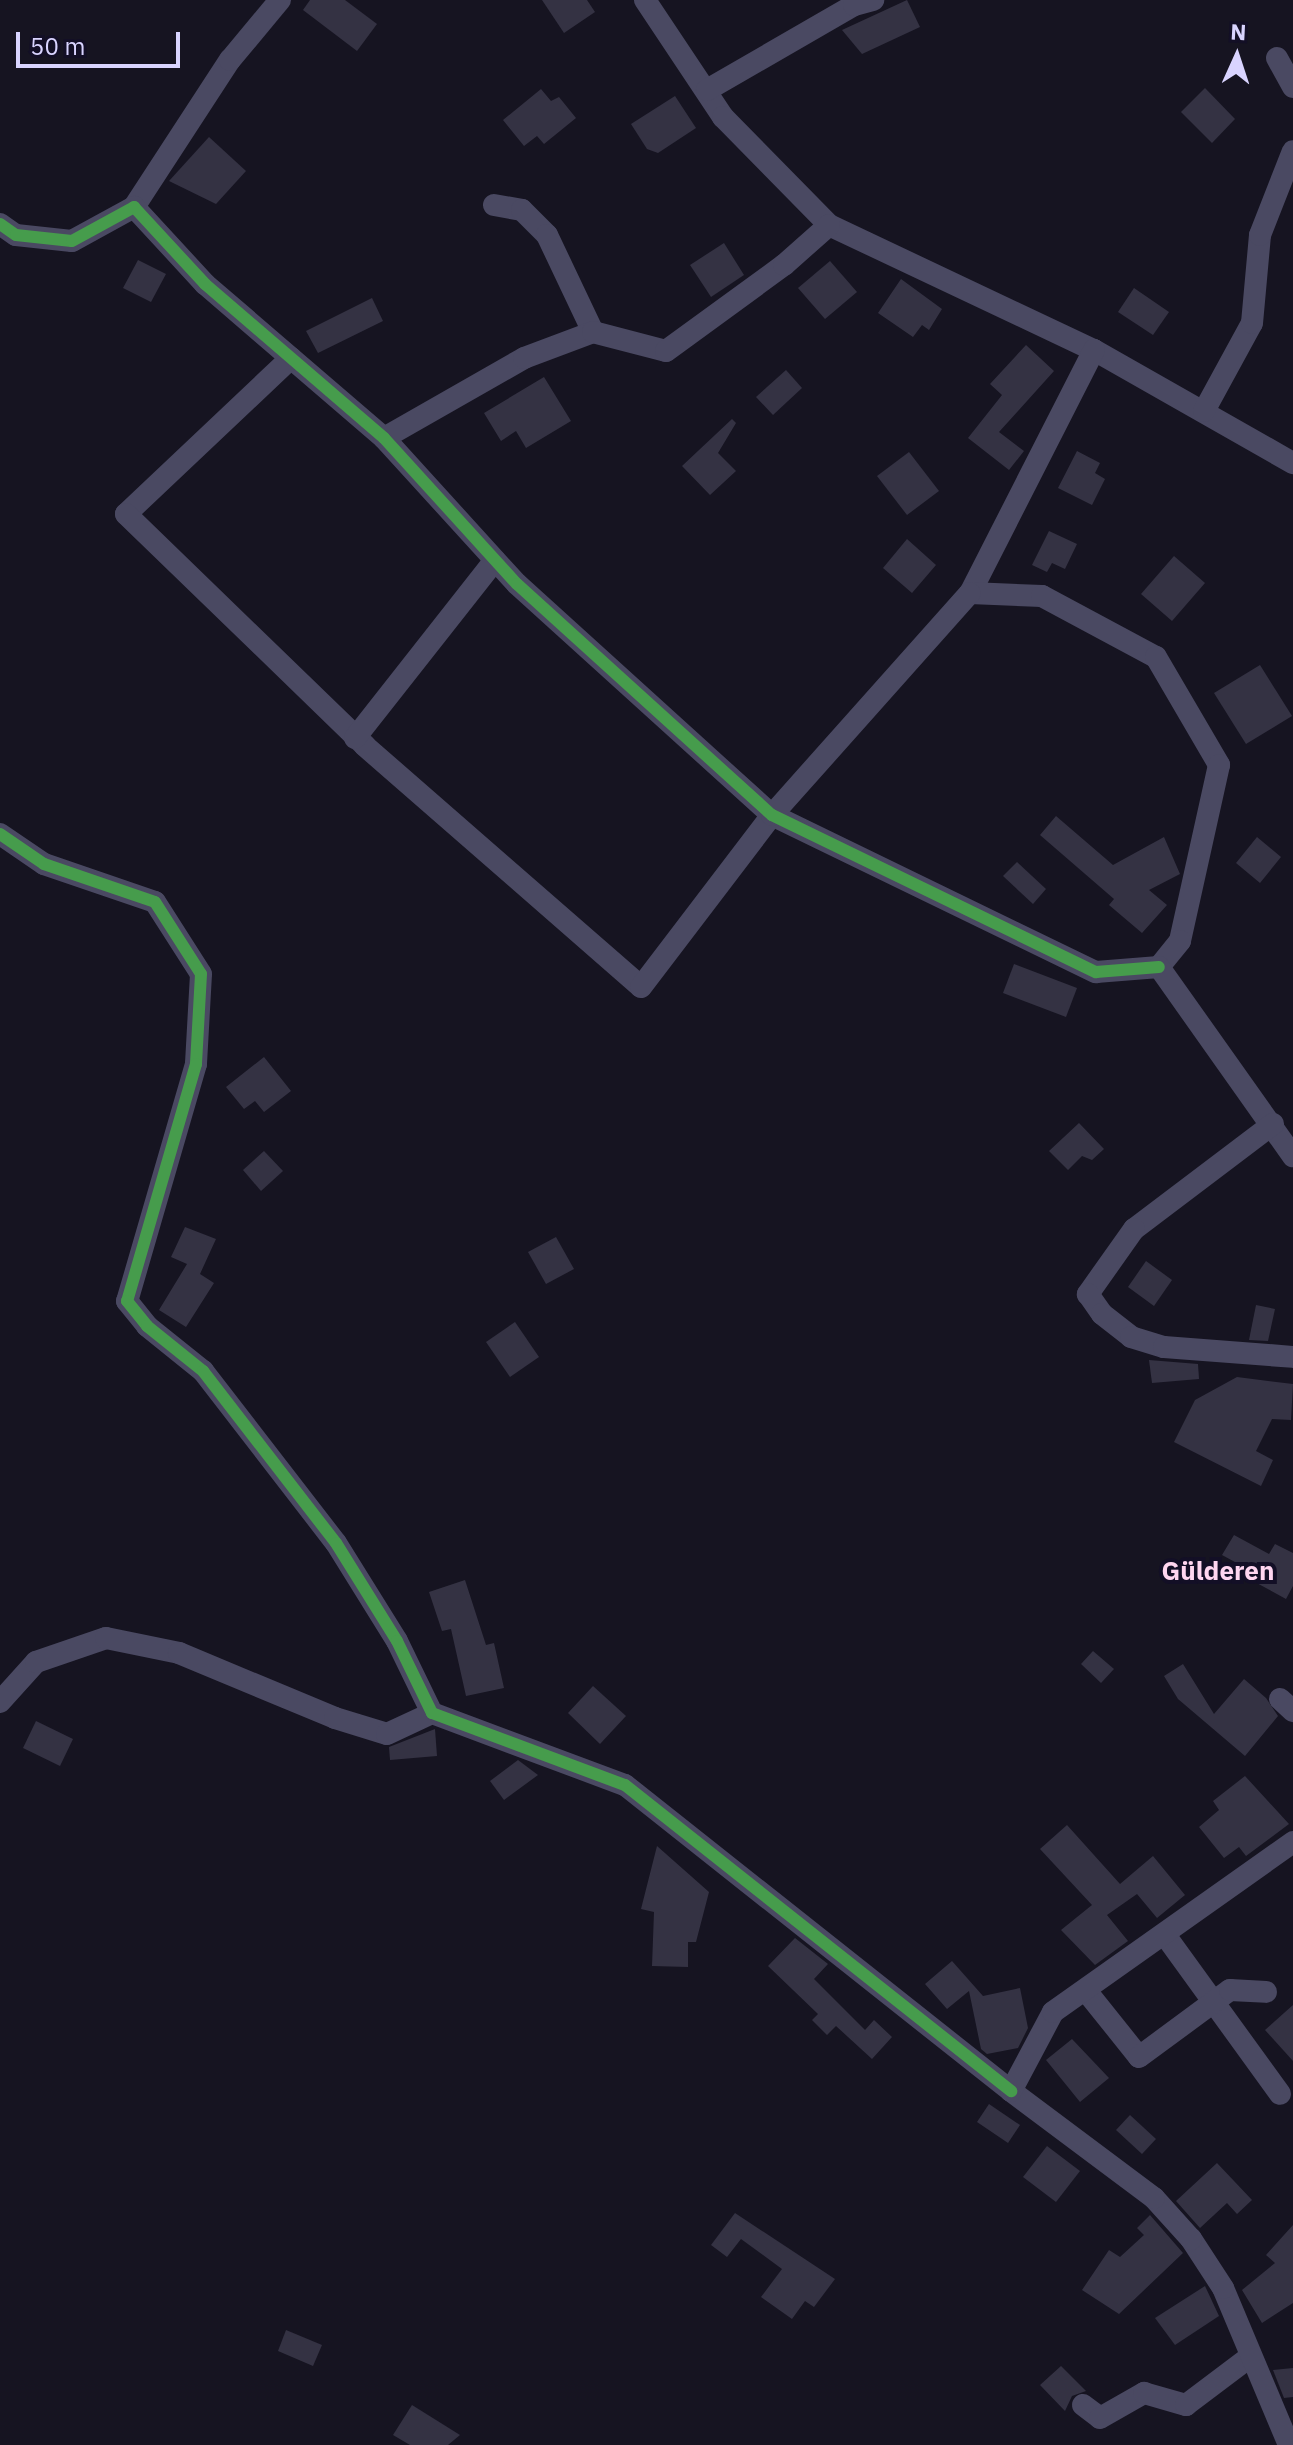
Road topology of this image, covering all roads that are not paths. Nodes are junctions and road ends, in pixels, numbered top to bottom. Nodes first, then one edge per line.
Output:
1 (280, 0) edge
2 (645, 0) edge
3 (873, 0) edge
4 (1277, 58) dead end
5 (1293, 87) edge
6 (707, 90) junction
7 (1293, 151) edge
8 (494, 205) dead end
9 (134, 207) junction
10 (0, 224) edge
11 (829, 225) junction
12 (593, 332) junction
13 (1094, 350) junction
14 (291, 358) junction
15 (1204, 411) junction
16 (384, 438) junction
17 (1293, 463) edge
18 (495, 560) junction
19 (970, 593) junction
20 (355, 738) junction
21 (772, 815) junction
22 (0, 834) edge
23 (1159, 967) junction
24 (1273, 1124) junction
25 (1293, 1156) edge
26 (1293, 1357) edge
27 (0, 1702) edge
28 (432, 1713) junction
29 (1293, 1842) edge
30 (1165, 1935) junction
31 (1087, 1992) junction
32 (1266, 1992) dead end
33 (1214, 2002) junction
34 (1011, 2091) junction
35 (1280, 2094) dead end
36 (1251, 2356) junction
37 (1083, 2405) dead end
38 (1289, 2445) edge

1 - 9 street
2 - 6 street
3 - 6 street
4 - 5 street
6 - 11 street
7 - 15 street
8 - 12 street
9 - 10 street
9 - 14 street
11 - 12 street
11 - 13 street
12 - 16 street
13 - 15 street
13 - 19 street
14 - 16 street
14 - 20 street
15 - 17 street
16 - 18 street
18 - 20 street
18 - 21 street
19 - 21 street
19 - 23 street
20 - 21 street
21 - 23 street
22 - 28 street
23 - 24 street
24 - 25 street
24 - 26 street
27 - 28 street
28 - 34 street
29 - 30 street
30 - 31 street
30 - 33 street
31 - 33 street
31 - 34 street
32 - 33 street
33 - 35 street
34 - 36 street
36 - 37 street
36 - 38 street

